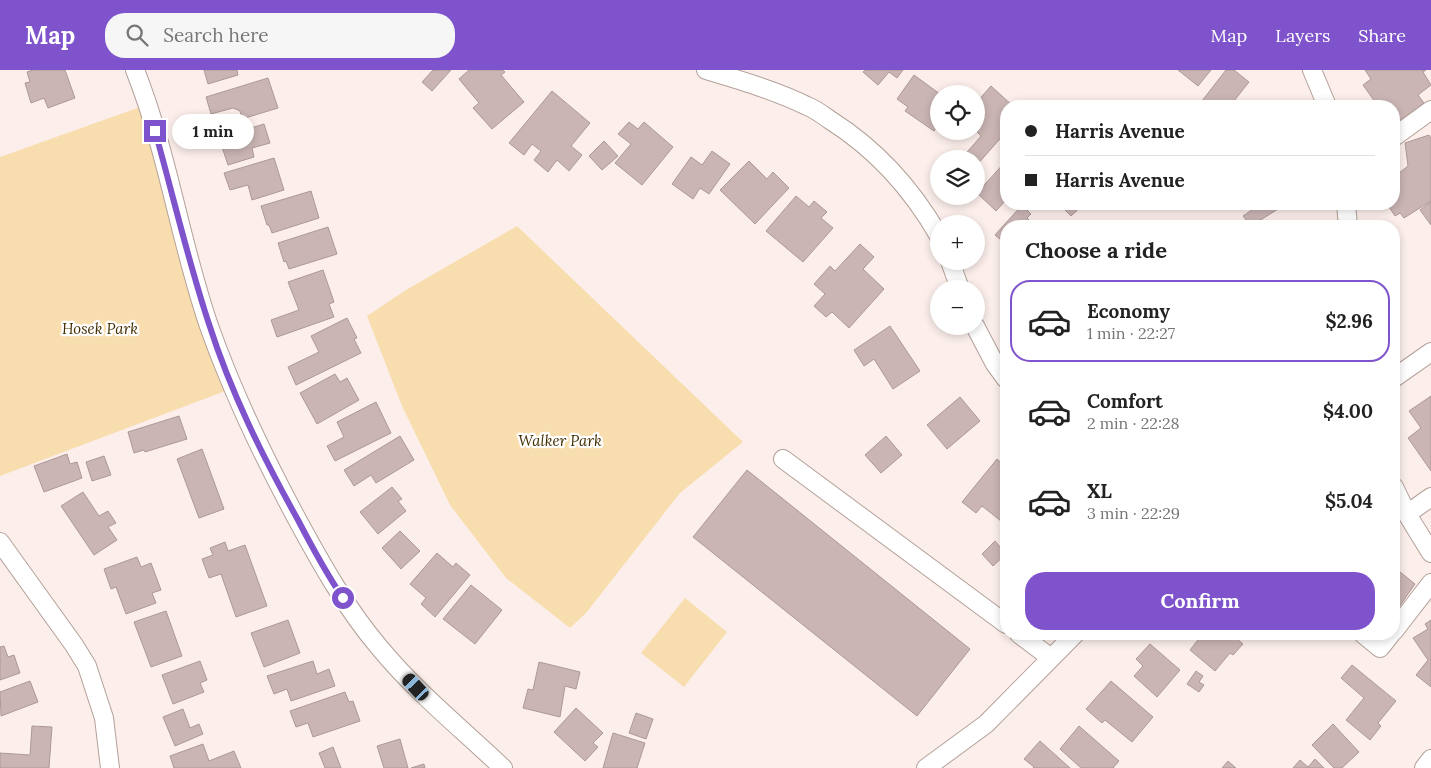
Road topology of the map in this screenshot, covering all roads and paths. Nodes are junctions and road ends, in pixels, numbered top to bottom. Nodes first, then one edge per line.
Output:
1 (135, 70) edge
2 (706, 70) edge
3 (1320, 73) edge
4 (1326, 100) edge
5 (1431, 110) edge
6 (1400, 133) edge
7 (930, 222) edge
8 (980, 335) edge
9 (1431, 352) edge
10 (1000, 371) edge
11 (1400, 374) edge
12 (783, 459) dead end
13 (1431, 497) edge
14 (1400, 499) edge
15 (1407, 514) junction
16 (0, 542) edge
17 (1431, 553) edge
18 (1431, 583) edge
19 (1000, 620) edge
20 (1400, 623) edge
21 (1027, 640) edge
22 (1069, 640) edge
23 (1370, 640) edge
24 (1386, 640) edge
25 (1051, 658) junction
26 (1431, 759) edge
27 (110, 768) edge
28 (503, 768) edge
29 (926, 768) edge
30 (1424, 768) edge

1 - 28 street
2 - 7 street
3 - 4 street
5 - 6 street
8 - 10 street
9 - 11 street
12 - 19 street
13 - 15 street
14 - 15 street
15 - 17 street
16 - 27 street
18 - 20 street
21 - 25 street
22 - 25 street
23 - 24 street
25 - 29 street
26 - 30 street

